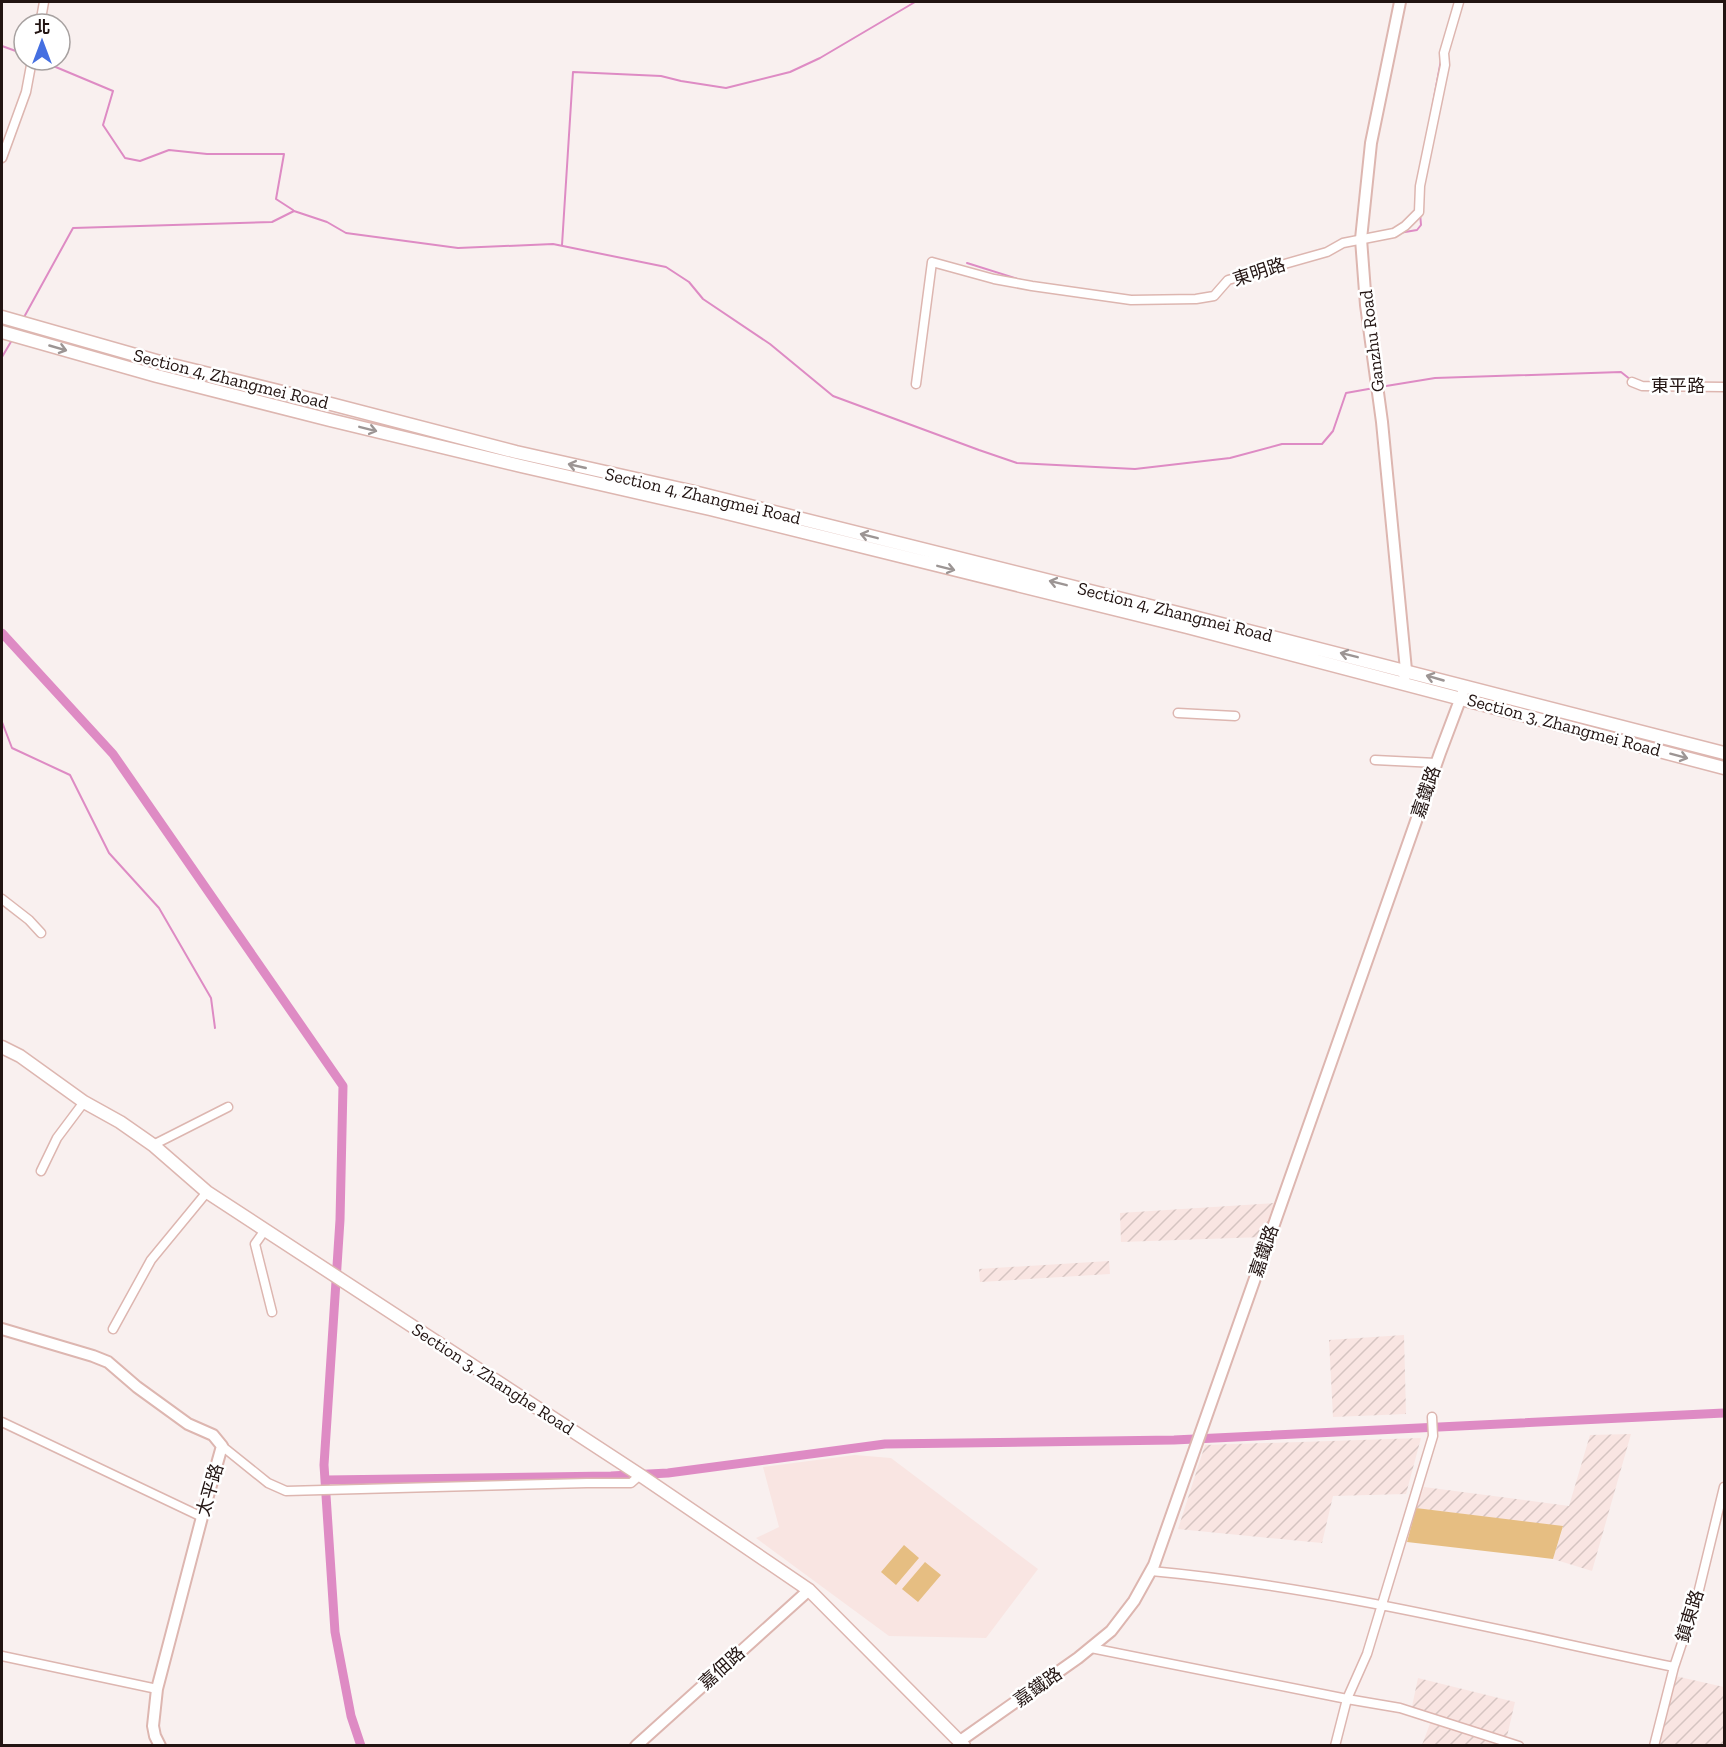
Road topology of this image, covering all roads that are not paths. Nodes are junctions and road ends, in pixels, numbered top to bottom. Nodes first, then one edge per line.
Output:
1 (1400, 2) edge
2 (1459, 2) edge
3 (30, 72) edge
4 (2, 158) edge
5 (1361, 239) junction
6 (2, 317) edge
7 (2, 332) edge
8 (160, 362) junction
9 (158, 376) junction
10 (1632, 382) dead end
11 (916, 384) dead end
12 (1725, 387) edge
13 (331, 404) junction
14 (330, 420) junction
15 (1405, 676) junction
16 (1463, 692) junction
17 (1178, 713) dead end
18 (1235, 716) dead end
19 (1725, 753) edge
20 (1375, 760) dead end
21 (1436, 763) junction
22 (1725, 768) edge
23 (2, 899) edge
24 (41, 933) dead end
25 (2, 1047) edge
26 (84, 1102) junction
27 (228, 1107) dead end
28 (153, 1145) junction
29 (41, 1171) dead end
30 (207, 1192) junction
31 (265, 1230) junction
32 (273, 1312) dead end
33 (2, 1329) edge
34 (113, 1329) dead end
35 (1432, 1421) dead end
36 (2, 1422) edge
37 (222, 1446) junction
38 (640, 1475) junction
39 (1725, 1487) edge
40 (202, 1517) junction
41 (1150, 1571) junction
42 (809, 1590) junction
43 (1382, 1606) junction
44 (1091, 1648) junction
45 (2, 1656) edge
46 (1674, 1667) junction
47 (157, 1689) junction
48 (1347, 1699) junction
49 (962, 1743) edge
50 (160, 1746) edge
51 (636, 1746) edge
52 (1335, 1746) edge
53 (1519, 1746) edge
54 (1654, 1746) edge

1 - 5 street, Ganzhu Road
2 - 5 street, 東明路
3 - 4 street
5 - 11 street, 東明路
5 - 15 street, Ganzhu Road
6 - 8 main road, Section 4, Zhangmei Road
7 -> 9 main road, Section 4, Zhangmei Road
8 - 9 main road
8 - 13 main road, Section 4, Zhangmei Road
9 - 14 main road, Section 4, Zhangmei Road
10 - 12 street, 東平路
13 - 14 main road
15 -> 13 main road, Section 4, Zhangmei Road
14 -> 15 main road, Section 4, Zhangmei Road
15 - 16 main road, Section 3, Zhangmei Road
16 - 19 main road, Section 3, Zhangmei Road
16 - 21 street, 嘉鐵路
16 -> 22 main road, Section 3, Zhangmei Road
17 - 18 street
20 - 21 street
21 - 41 street, 嘉鐵路
23 - 24 street
25 - 26 main road, Section 3, Zhanghe Road
26 - 28 main road, Section 3, Zhanghe Road
26 - 29 street
27 - 28 street
28 - 30 main road, Section 3, Zhanghe Road
30 - 31 main road, Section 3, Zhanghe Road
30 - 34 street
31 - 32 street
31 - 38 main road, Section 3, Zhanghe Road
33 - 37 street, 太平路
35 - 43 street
36 - 40 street
37 - 38 street
37 - 40 street, 太平路
38 - 42 main road, Section 3, Zhanghe Road
39 - 46 street, 鎮東路
40 - 47 street, 太平路
41 - 43 street
41 - 44 street, 嘉鐵路
42 - 49 main road, Section 3, Zhanghe Road
42 - 51 street, 嘉佃路
43 - 46 street
43 - 48 street
44 - 48 street
44 - 49 street, 嘉鐵路
45 - 47 street
46 - 54 street, 鎮東路
47 - 50 street, 太平路
48 - 52 street
48 - 53 street

